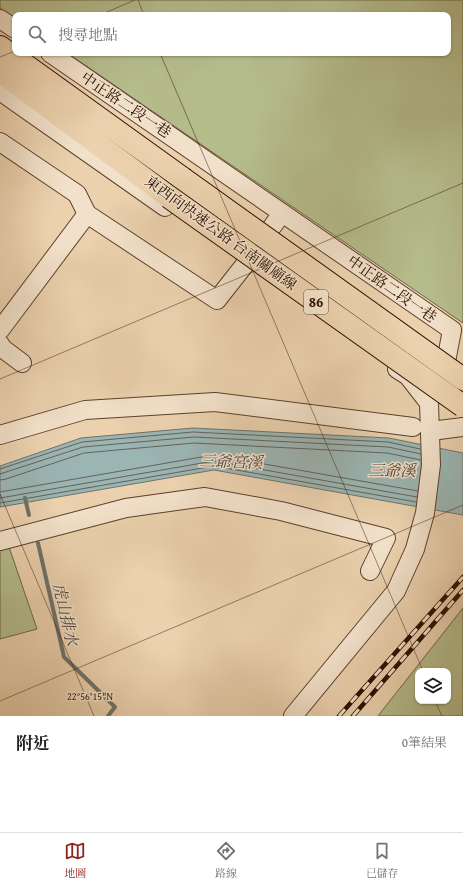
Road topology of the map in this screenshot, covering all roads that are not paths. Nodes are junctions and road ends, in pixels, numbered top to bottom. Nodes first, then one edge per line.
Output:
1 (0, 19) edge
2 (12, 27) edge
3 (0, 47) edge
4 (12, 56) edge
5 (13, 56) edge
6 (54, 56) edge
7 (0, 71) edge
8 (0, 92) edge
9 (0, 142) edge
10 (282, 213) junction
11 (87, 214) junction
12 (246, 263) junction
13 (0, 330) edge
14 (0, 344) edge
15 (22, 363) dead end
16 (463, 379) edge
17 (463, 406) edge
18 (413, 427) dead end
19 (463, 427) edge
20 (0, 435) edge
21 (435, 435) junction
22 (0, 541) edge
23 (370, 571) dead end
24 (293, 716) edge

1 - 2 street
3 - 4 highway, 東西向快速公路 台南關廟線 / 86, bridge
5 - 16 highway, 東西向快速公路 台南關廟線 / 86, bridge
6 - 10 street, 中正路二段一巷
7 - 17 highway, 東西向快速公路 台南關廟線 / 86, bridge
8 - 12 street
9 - 11 street
10 - 12 street
10 - 21 street, 中正路二段一巷
11 - 12 street
11 - 13 street
12 - 21 street
14 - 15 street
18 - 20 street
19 - 21 street
21 - 24 street
22 - 23 street

